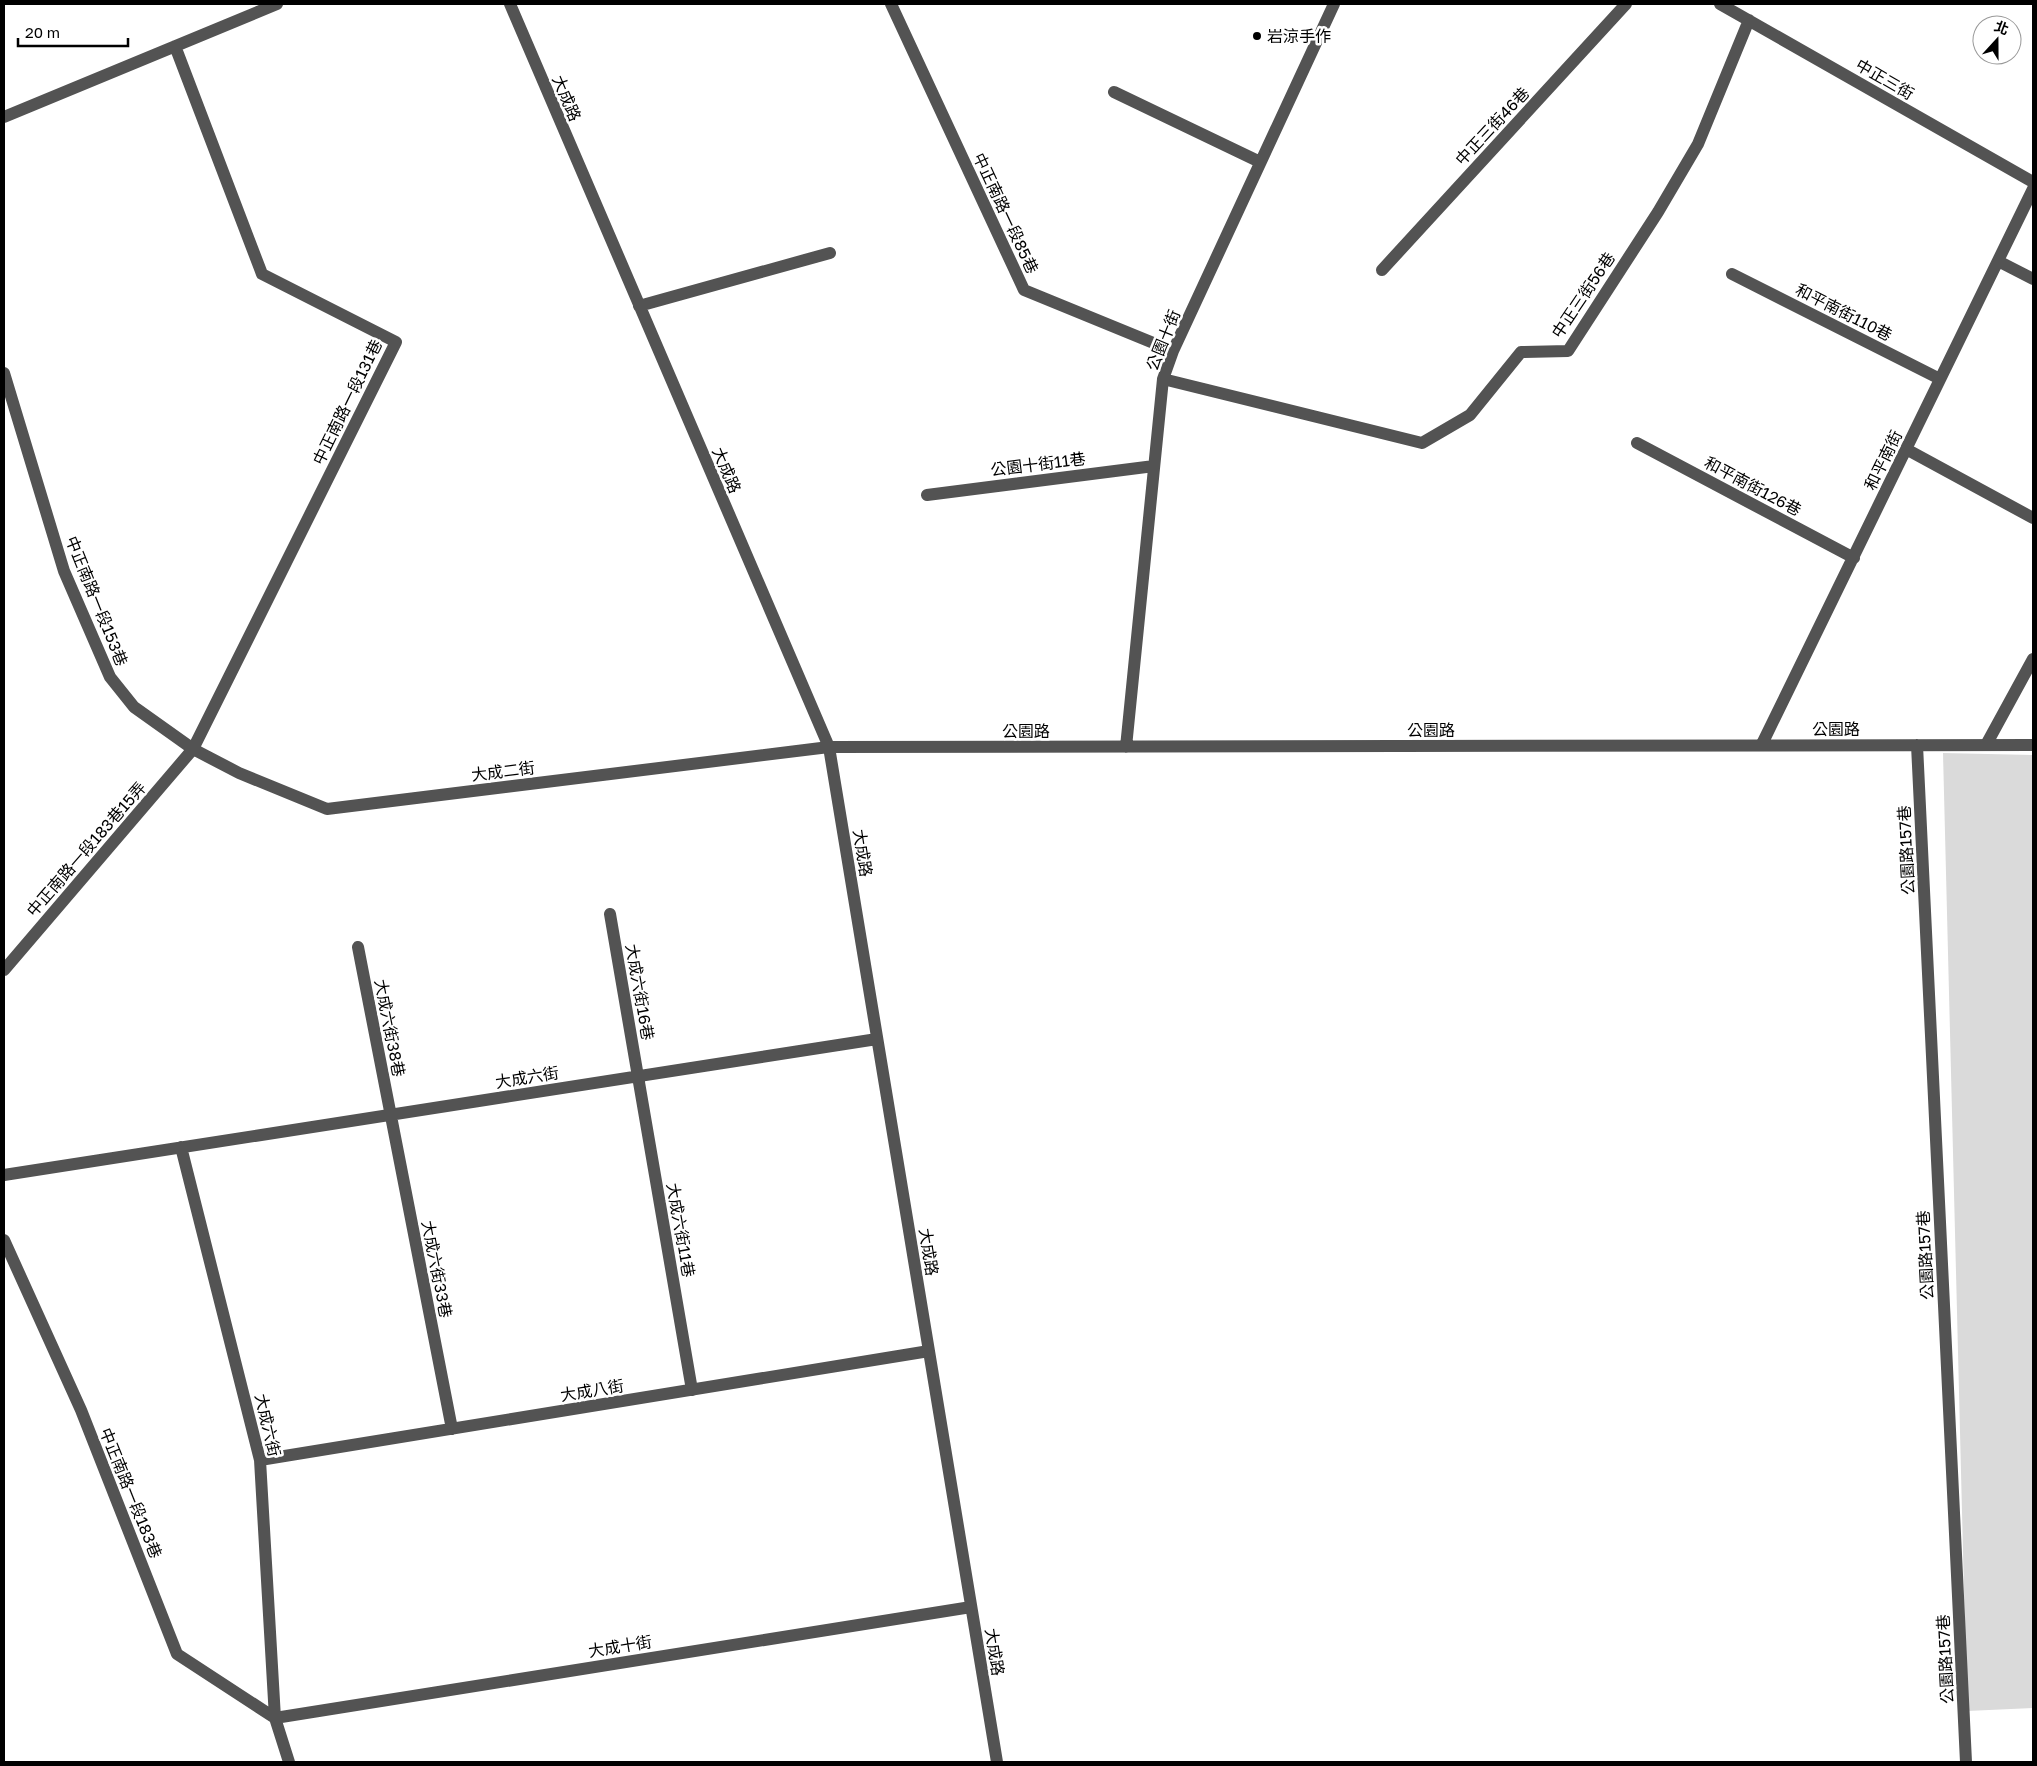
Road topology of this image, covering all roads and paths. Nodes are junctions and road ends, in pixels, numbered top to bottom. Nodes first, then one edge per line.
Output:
1 (277, 4) edge
2 (510, 4) edge
3 (891, 4) edge
4 (1334, 4) edge
5 (1626, 4) edge
6 (1720, 4) edge
7 (1749, 20) junction
8 (175, 46) junction
9 (1114, 92) dead end
10 (4, 117) edge
11 (1260, 162) junction
12 (2033, 182) edge
13 (2033, 189) edge
14 (830, 253) dead end
15 (1998, 261) junction
16 (1382, 270) dead end
17 (1732, 274) dead end
18 (2033, 278) edge
19 (639, 306) junction
20 (1173, 351) junction
21 (4, 373) edge
22 (1163, 379) junction
23 (1940, 379) junction
24 (1637, 443) dead end
25 (1906, 449) junction
26 (1154, 466) junction
27 (926, 495) dead end
28 (2033, 518) edge
29 (1854, 558) junction
30 (2033, 660) edge
31 (1762, 744) junction
32 (1917, 745) junction
33 (1986, 745) junction
34 (2033, 745) edge
35 (829, 747) junction
36 (1126, 747) junction
37 (193, 749) junction
38 (610, 914) dead end
39 (358, 947) dead end
40 (4, 970) edge
41 (877, 1039) junction
42 (638, 1076) junction
43 (391, 1115) junction
44 (181, 1147) junction
45 (4, 1175) edge
46 (4, 1240) edge
47 (929, 1351) junction
48 (692, 1390) junction
49 (452, 1429) junction
50 (260, 1460) junction
51 (971, 1607) junction
52 (275, 1718) junction
53 (289, 1762) edge
54 (997, 1762) edge
55 (1966, 1762) edge

1 - 8 street
2 - 19 street, 大成路
3 - 20 street, 中正南路一段85巷
4 - 11 street, 公園十街
5 - 16 street, 中正三街46巷
6 - 7 street, 中正三街
7 - 12 street, 中正三街
7 - 22 street, 中正三街56巷
8 - 10 street
8 - 37 street, 中正南路一段131巷
9 - 11 street
11 - 20 street, 公園十街
13 - 15 street, 和平南街
14 - 19 street
15 - 18 street
15 - 23 street, 和平南街
17 - 23 street, 和平南街110巷
19 - 35 street, 大成路
20 - 22 street, 公園十街
21 - 37 street, 中正南路一段153巷
22 - 26 street, 公園十街
23 - 25 street, 和平南街
24 - 29 street, 和平南街126巷
25 - 28 street
25 - 29 street, 和平南街
26 - 27 street, 公園十街11巷
26 - 36 street, 公園十街
29 - 31 street, 和平南街
30 - 33 street
31 - 32 street, 公園路
31 - 36 street, 公園路
32 - 33 street, 公園路
32 - 55 street, 公園路157巷
33 - 34 street, 公園路
35 - 36 street, 公園路
35 - 37 street, 大成二街
35 - 41 street, 大成路
37 - 40 street, 中正南路一段183巷15弄
38 - 42 street, 大成六街16巷
39 - 43 street, 大成六街38巷
41 - 42 street, 大成六街
41 - 47 street, 大成路
42 - 43 street, 大成六街
42 - 48 street, 大成六街11巷
43 - 44 street, 大成六街
43 - 49 street, 大成六街33巷
44 - 45 street, 大成六街
44 - 50 street, 大成六街
46 - 52 street, 中正南路一段183巷
47 - 48 street, 大成八街
47 - 51 street, 大成路
48 - 49 street, 大成八街
49 - 50 street, 大成八街
50 - 52 street, 大成六街
51 - 52 street, 大成十街
51 - 54 street, 大成路
52 - 53 street, 大成六街

